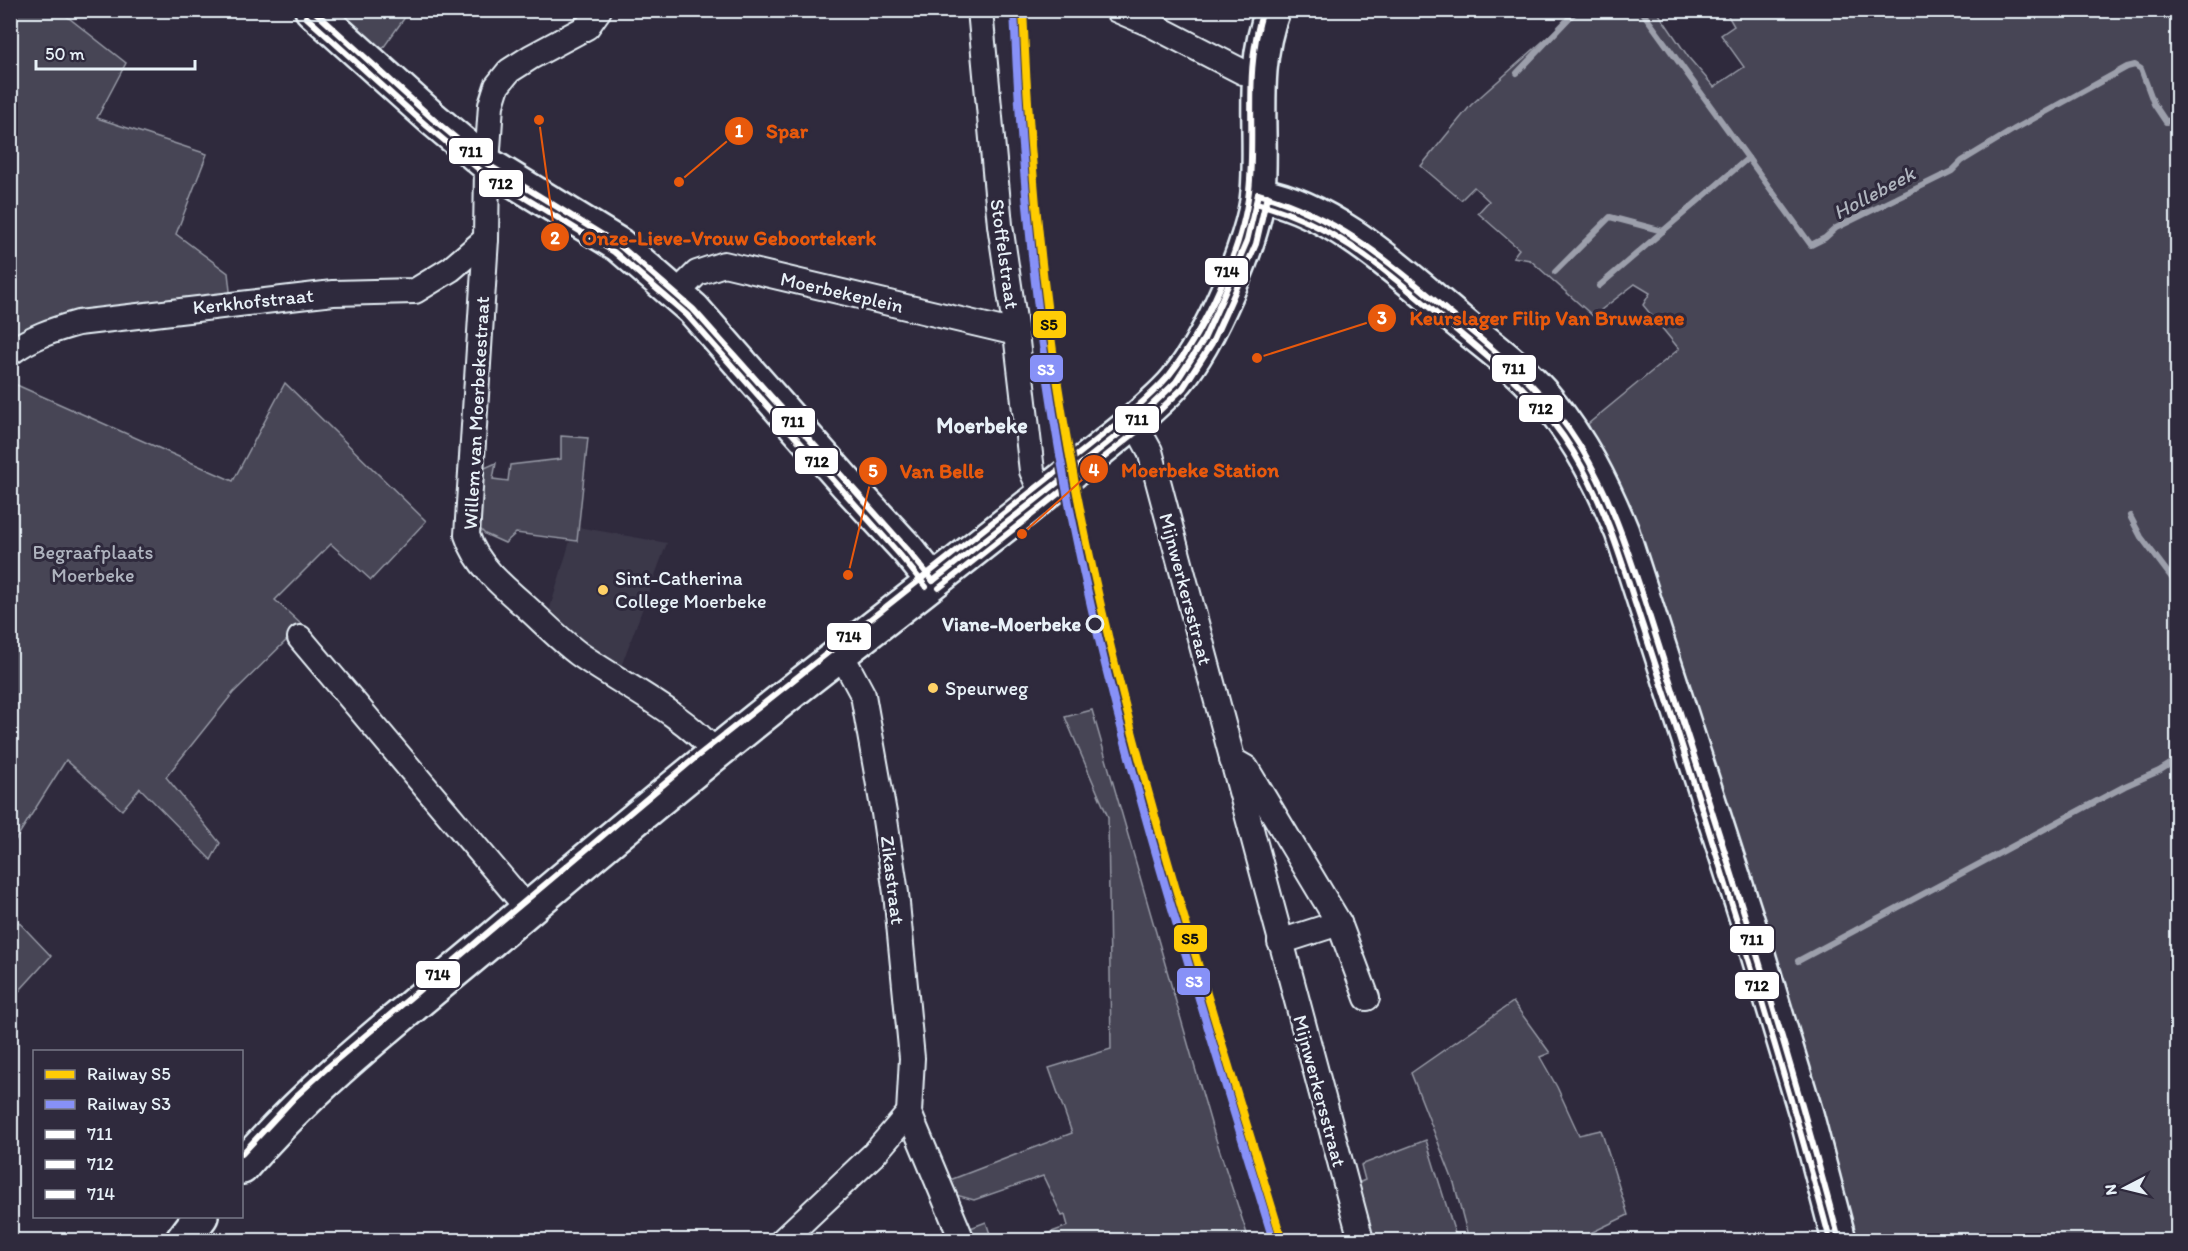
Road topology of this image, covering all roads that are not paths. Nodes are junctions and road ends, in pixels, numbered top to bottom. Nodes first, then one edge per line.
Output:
1 (312, 10) edge
2 (599, 10) edge
3 (980, 10) edge
4 (1117, 10) edge
5 (1273, 10) edge
6 (1260, 73) junction
7 (487, 164) junction
8 (1258, 194) junction
9 (486, 239) junction
10 (676, 293) junction
11 (1016, 333) junction
12 (10, 353) edge
13 (1134, 422) junction
14 (1042, 494) junction
15 (933, 581) junction
16 (300, 638) dead end
17 (841, 654) junction
18 (716, 753) junction
19 (1232, 760) junction
20 (528, 909) junction
21 (1339, 923) junction
22 (1280, 942) junction
23 (1367, 998) dead end
24 (909, 1113) junction
25 (243, 1166) edge
26 (200, 1218) edge
27 (183, 1240) edge
28 (783, 1240) edge
29 (962, 1240) edge
30 (1361, 1240) edge
31 (1839, 1240) edge

1 - 7 main road
2 - 7 street, Willem van Moerbekestraat
3 - 11 street, Stoffelstraat
4 - 6 street
5 - 6 main road
6 - 8 main road
7 - 9 street, Willem van Moerbekestraat
7 - 10 main road
8 - 13 main road
8 - 31 main road
9 - 12 street, Kerkhofstraat
9 - 18 street, Willem van Moerbekestraat
10 - 11 street, Moerbekeplein
10 - 15 main road
11 - 14 street, Stoffelstraat
13 - 14 main road
13 - 19 street, Mijnwerkersstraat
14 - 15 main road
15 - 17 main road
16 - 20 street
17 - 18 main road
17 - 24 street, Zikastraat
18 - 20 main road
19 - 21 street
19 - 22 street, Mijnwerkersstraat
20 - 25 main road
21 - 22 street
21 - 23 street
22 - 30 street, Mijnwerkersstraat
24 - 28 street
24 - 29 street, Zikastraat
26 - 27 main road

